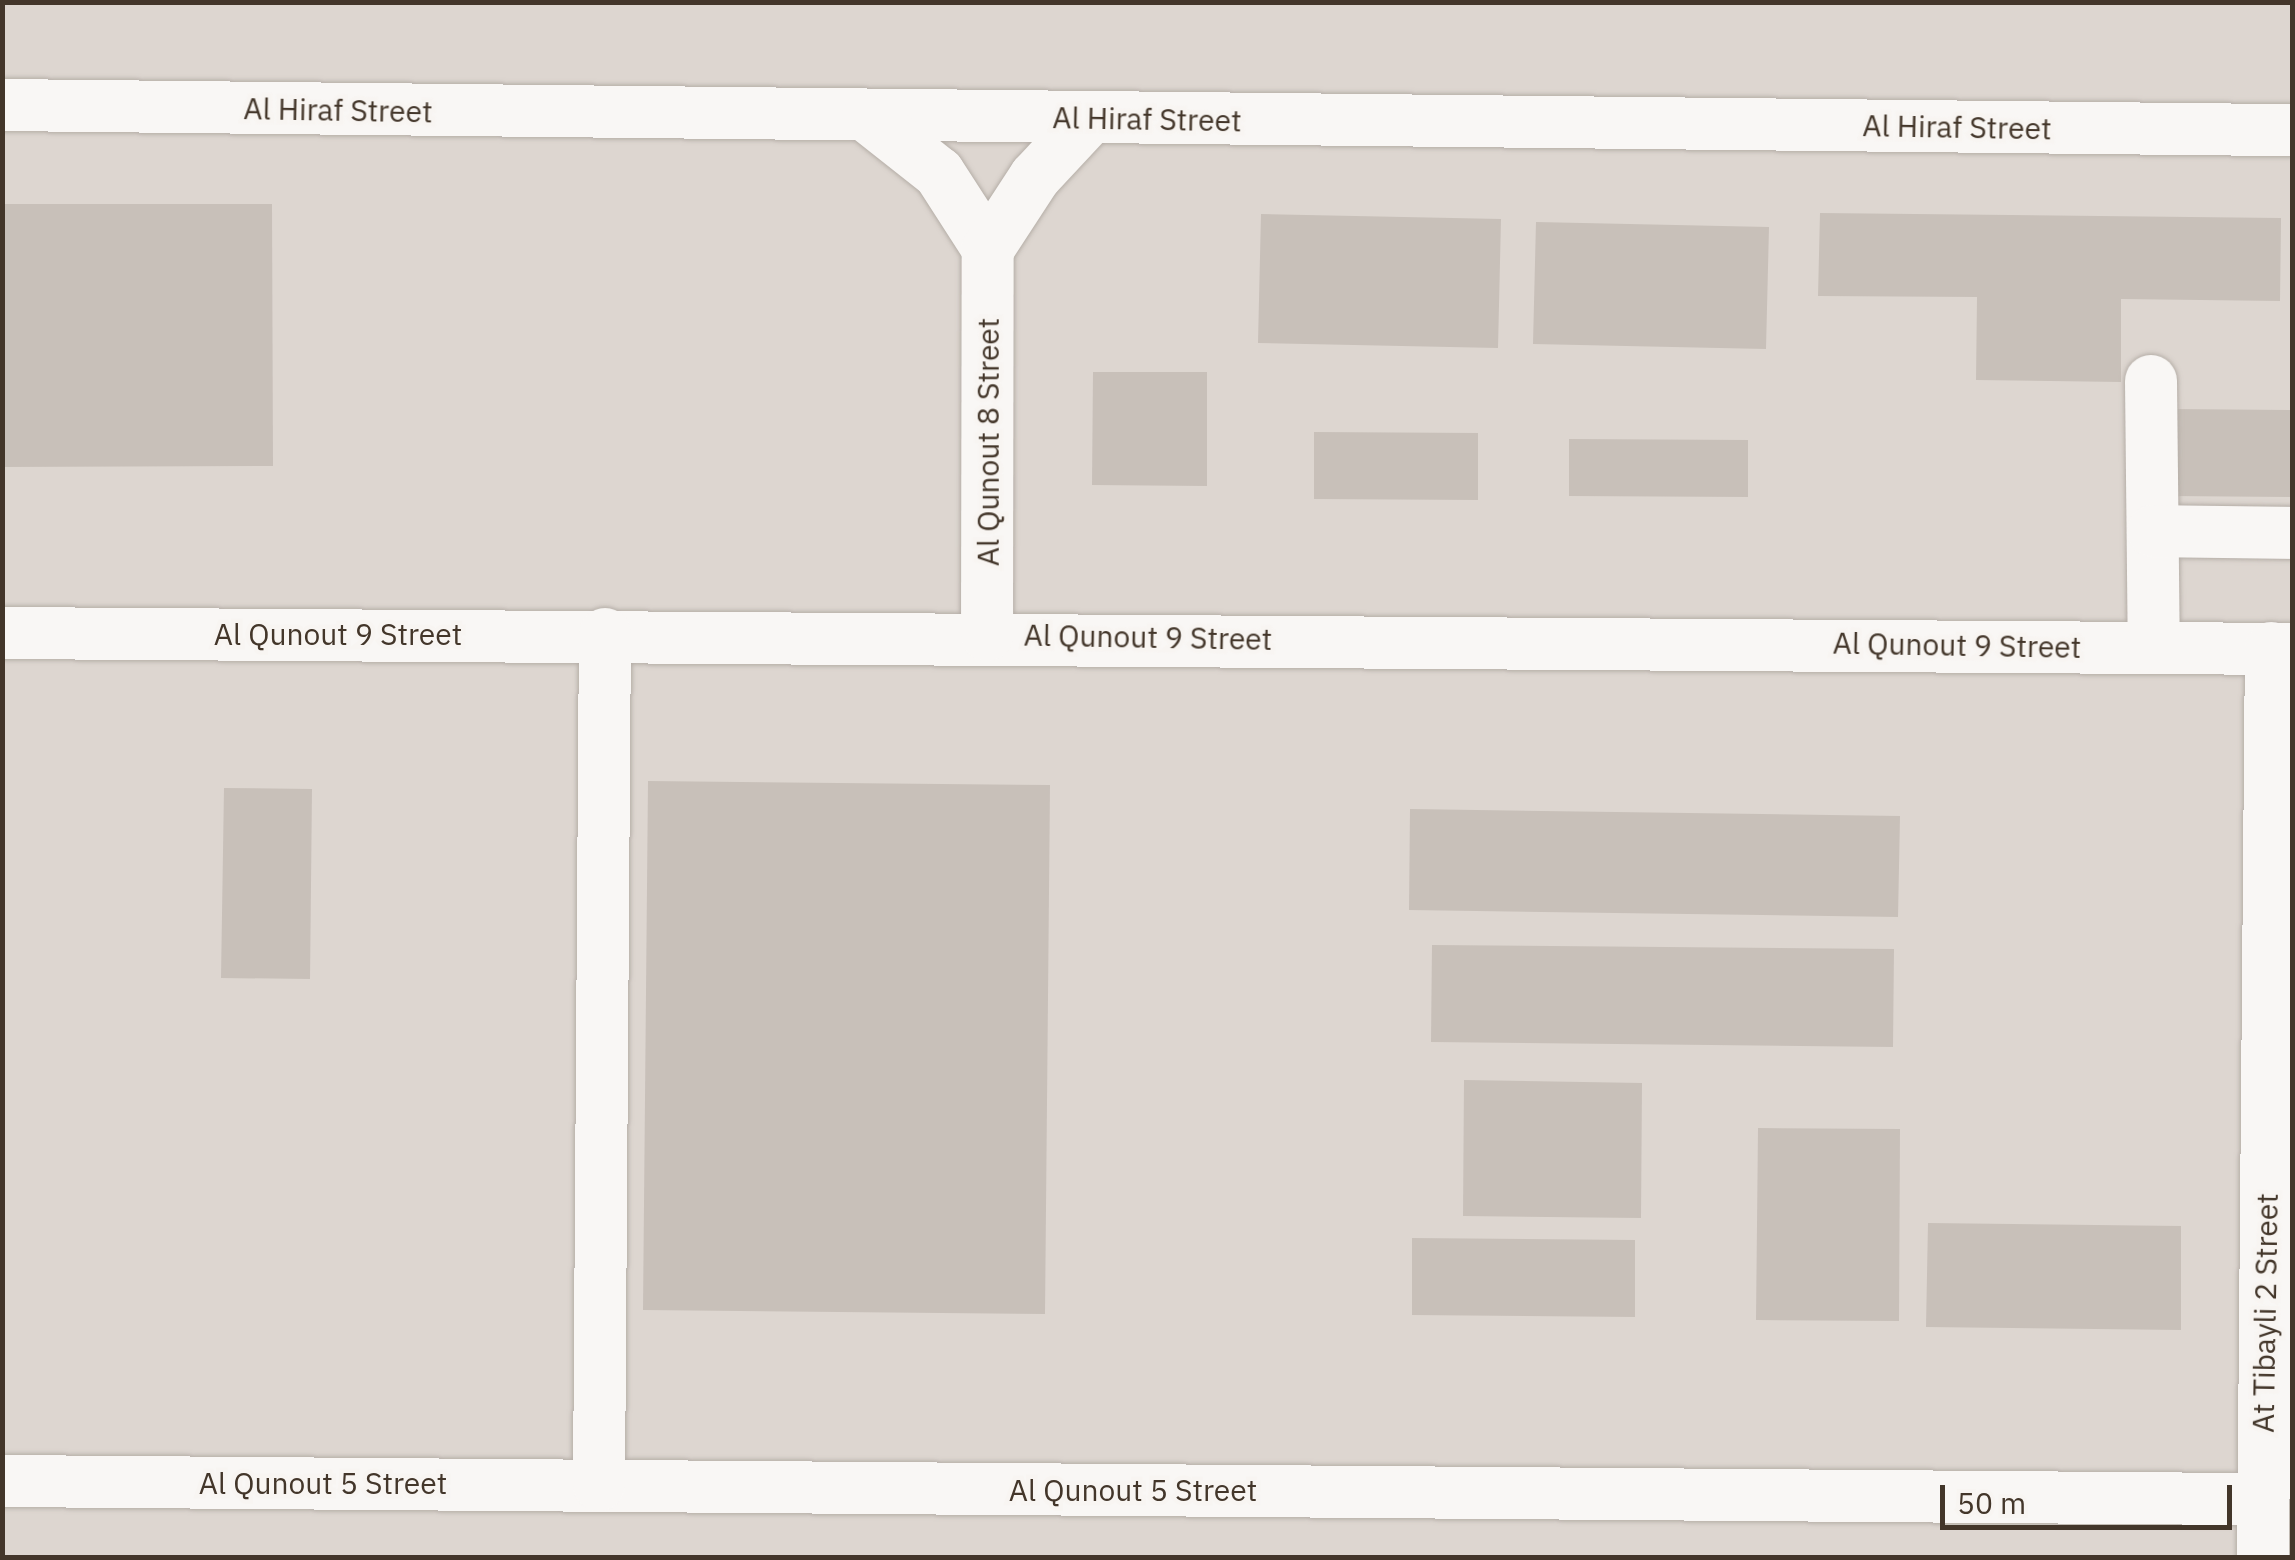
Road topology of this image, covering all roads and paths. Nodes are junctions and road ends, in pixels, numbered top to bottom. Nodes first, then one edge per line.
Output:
1 (2, 105) edge
2 (868, 117) junction
3 (1089, 119) junction
4 (2292, 130) edge
5 (988, 249) junction
6 (2152, 381) dead end
7 (2153, 532) junction
8 (2292, 533) edge
9 (2, 633) edge
10 (606, 634) junction
11 (987, 635) junction
12 (2154, 647) junction
13 (2282, 649) edge
14 (2, 1480) edge
15 (599, 1485) junction
16 (2263, 1499) junction
17 (2263, 1558) edge

1 - 2 street, Al Hiraf Street
2 - 3 street, Al Hiraf Street
2 - 5 street
3 - 4 street, Al Hiraf Street
3 - 5 street
5 - 11 street, Al Qunout 8 Street
6 - 7 street
7 - 8 street
7 - 12 street
9 - 10 street, Al Qunout 9 Street
10 - 11 street, Al Qunout 9 Street
10 - 15 street
11 - 12 street, Al Qunout 9 Street
12 - 13 street, Al Qunout 9 Street
13 - 16 street, At Tibayli 2 Street
14 - 15 street, Al Qunout 5 Street
15 - 16 street, Al Qunout 5 Street
16 - 17 street, At Tibayli 2 Street

